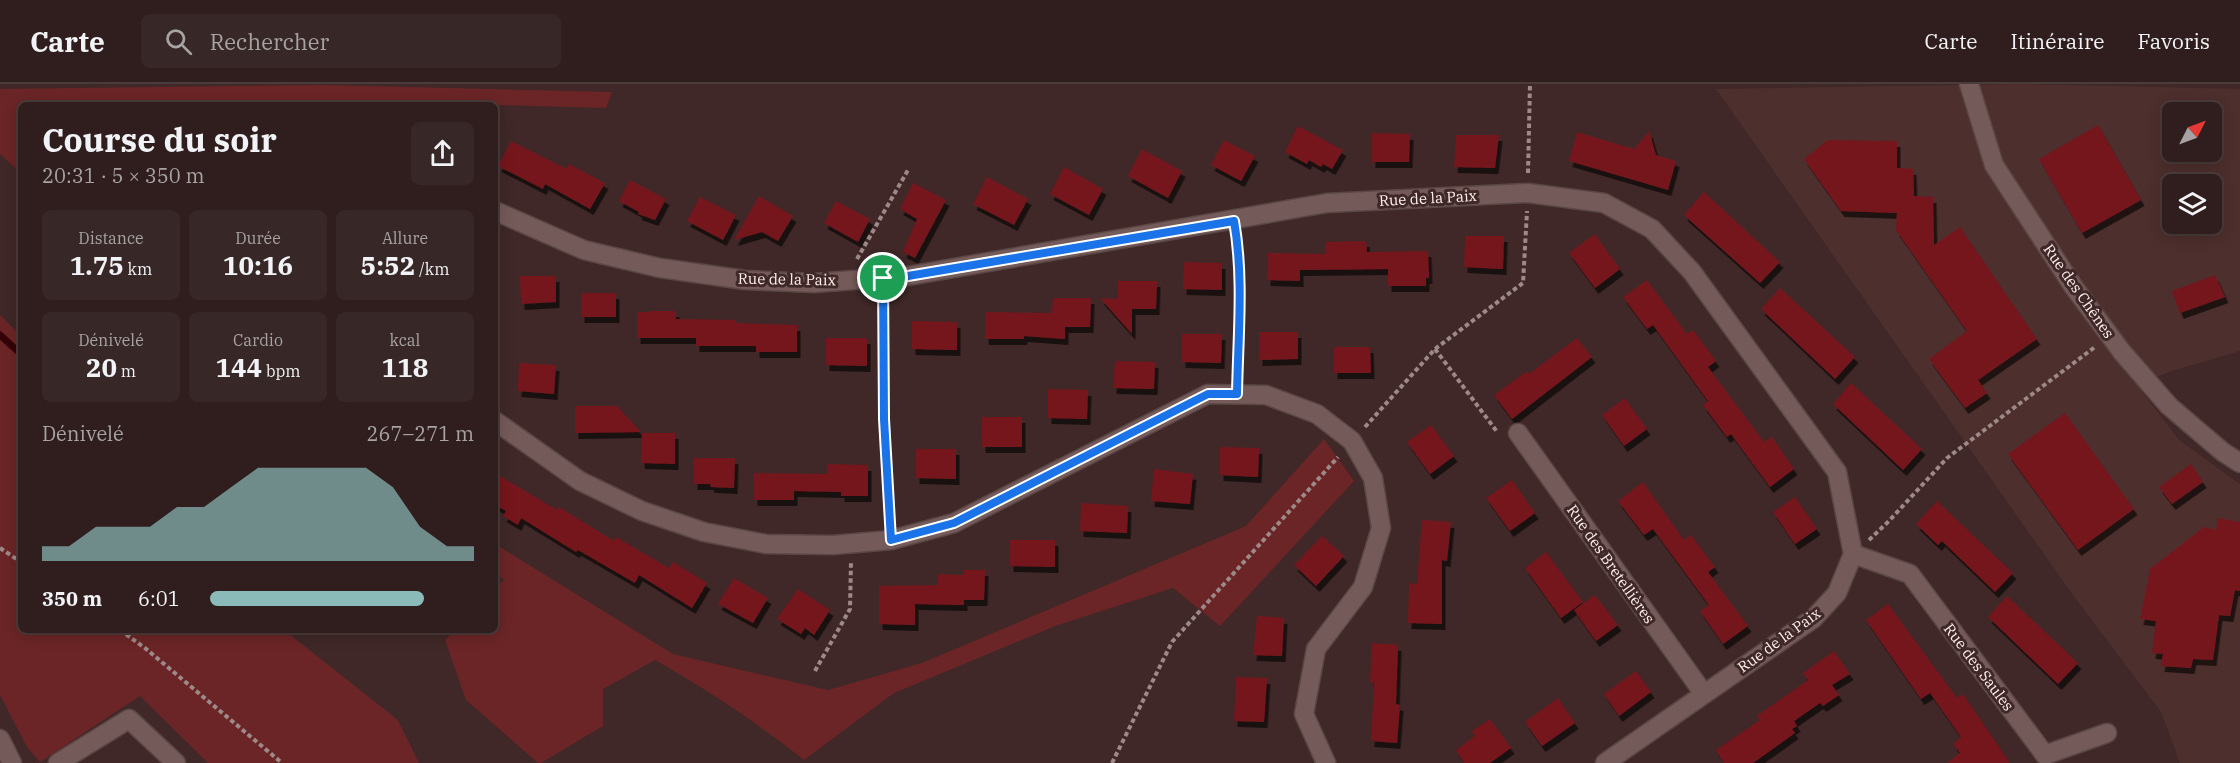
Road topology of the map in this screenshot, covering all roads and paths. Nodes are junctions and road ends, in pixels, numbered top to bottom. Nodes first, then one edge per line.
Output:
1 (1969, 84) edge
2 (909, 170) dead end
3 (498, 212) edge
4 (1234, 221) junction
5 (883, 278) junction
6 (844, 281) junction
7 (2110, 336) junction
8 (1436, 350) dead end
9 (1237, 394) junction
10 (498, 423) edge
11 (1518, 433) joint
12 (2240, 463) edge
13 (891, 540) junction
14 (851, 544) junction
15 (0, 548) edge
16 (1853, 554) junction
17 (18, 560) edge
18 (124, 633) edge
19 (815, 671) dead end
20 (1704, 694) junction
21 (2108, 733) dead end
22 (0, 739) edge
23 (12, 763) edge
24 (58, 763) edge
25 (176, 763) edge
26 (282, 763) edge
27 (1326, 763) edge
28 (1605, 763) edge

1 - 7 street, Rue des Chênes
2 - 6 path
3 - 6 street, Rue de la Paix
4 - 5 street, Rue de la Paix
4 - 9 path
4 - 16 street, Rue de la Paix
5 - 6 street, Rue de la Paix
5 - 13 path
7 - 12 street, Rue des Chênes
7 - 16 path
8 - 11 path
9 - 13 street
9 - 27 street
10 - 14 street
11 - 20 street, Rue des Bretellières
13 - 14 street
14 - 19 path
15 - 17 path
16 - 20 street, Rue de la Paix
16 - 21 street, Rue des Saules
18 - 26 path
20 - 28 street, Rue de la Paix
22 - 23 street
24 - 25 street

